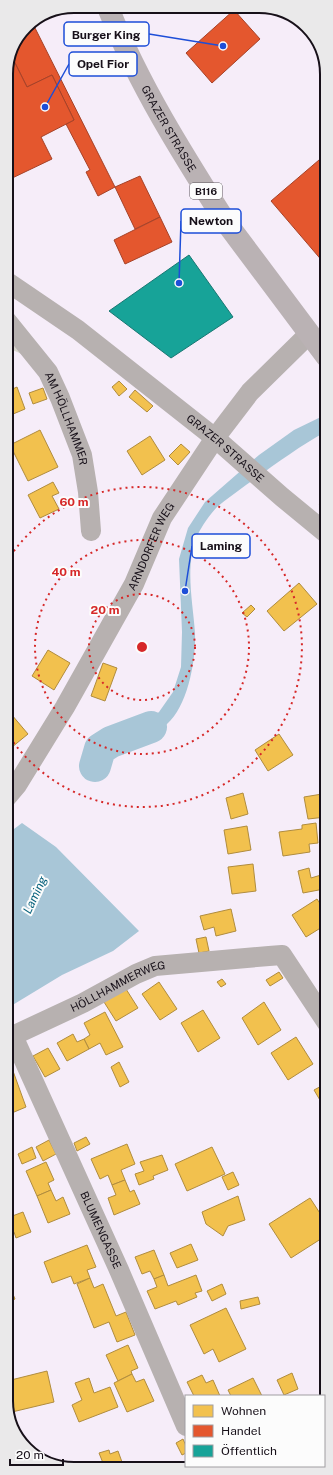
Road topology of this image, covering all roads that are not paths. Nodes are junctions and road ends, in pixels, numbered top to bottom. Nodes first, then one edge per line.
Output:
1 (110, 13) edge
2 (13, 286) edge
3 (13, 329) edge
4 (309, 334) junction
5 (320, 348) edge
6 (215, 438) junction
7 (320, 528) edge
8 (91, 531) dead end
9 (13, 790) edge
10 (320, 1012) edge
11 (13, 1036) edge
12 (13, 1043) edge
13 (185, 1424) edge

1 - 4 main road, GRAZER STRASSE / B116
2 - 6 street, GRAZER STRASSE
3 - 8 street, AM HÖLLHAMMER
4 - 5 main road, GRAZER STRASSE / B116
4 - 6 street, ARNDORFER WEG
6 - 7 street, GRAZER STRASSE
6 - 9 street, ARNDORFER WEG
10 - 11 street, HÖLLHAMMERWEG
12 - 13 street, BLUMENGASSE

